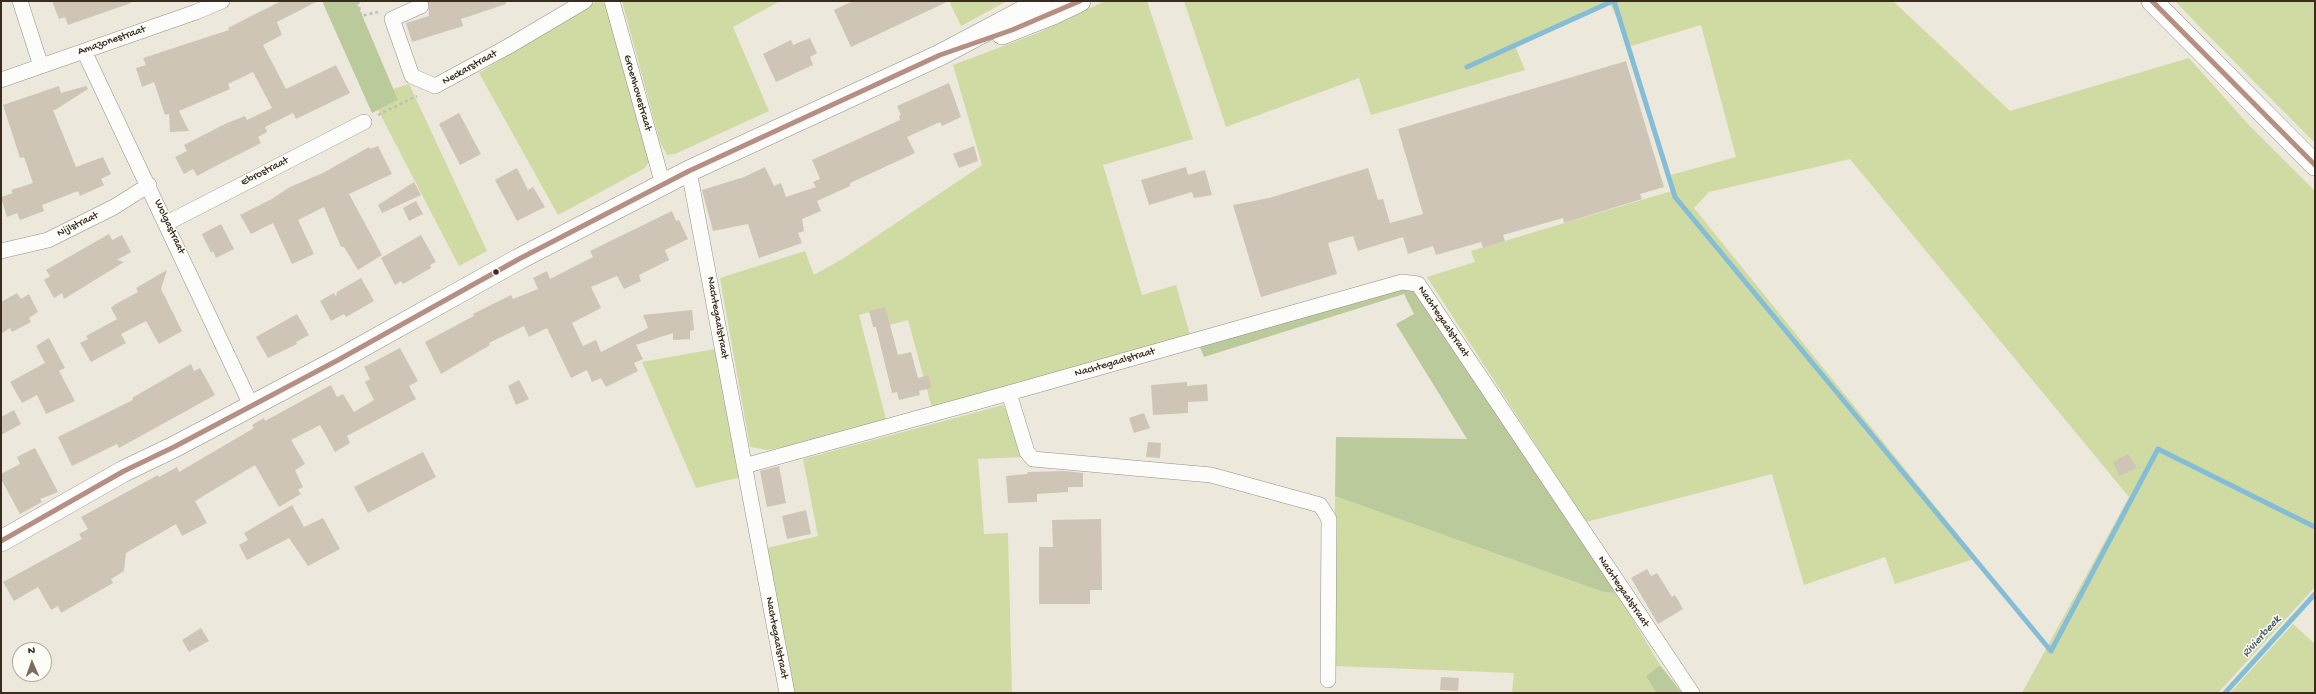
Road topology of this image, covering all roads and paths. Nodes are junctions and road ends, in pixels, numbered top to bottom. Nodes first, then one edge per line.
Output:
1 (20, 1) edge
2 (222, 1) edge
3 (358, 1) edge
4 (585, 1) edge
5 (612, 1) edge
6 (1042, 1) edge
7 (1080, 1) edge
8 (2152, 1) edge
9 (421, 6) dead end
10 (194, 7) edge
11 (392, 19) junction
12 (84, 51) junction
13 (940, 55) junction
14 (40, 66) junction
15 (1, 80) edge
16 (435, 86) junction
17 (364, 122) joint
18 (2315, 165) edge
19 (689, 171) junction
20 (149, 185) junction
21 (663, 185) junction
22 (167, 223) junction
23 (1, 251) edge
24 (1009, 393) junction
25 (251, 405) junction
26 (744, 466) junction
27 (1, 541) edge
28 (1328, 680) dead end
29 (787, 693) edge
30 (1692, 693) edge

1 - 14 street
2 - 10 street, Amazonestraat
3 - 11 path
4 - 16 street, Neckarstraat
5 - 21 street, Groenhovestraat
6 - 13 street
7 - 13 street
8 - 18 street
9 - 11 street
10 - 12 street, Amazonestraat
11 - 16 street, Neckarstraat
12 - 14 street, Amazonestraat
12 - 20 street, Wolgastraat
13 - 19 street
14 - 15 street, Amazonestraat
16 - 17 path
17 - 22 street, Ebrostraat
19 - 21 street
19 - 26 street, Nachtegaalstraat
20 - 22 street, Wolgastraat
20 - 23 street, Nijlstraat
21 - 25 street
22 - 25 street, Wolgastraat
24 - 26 street, Nachtegaalstraat
24 - 28 street
24 - 30 street, Nachtegaalstraat
25 - 27 street
26 - 29 street, Nachtegaalstraat

